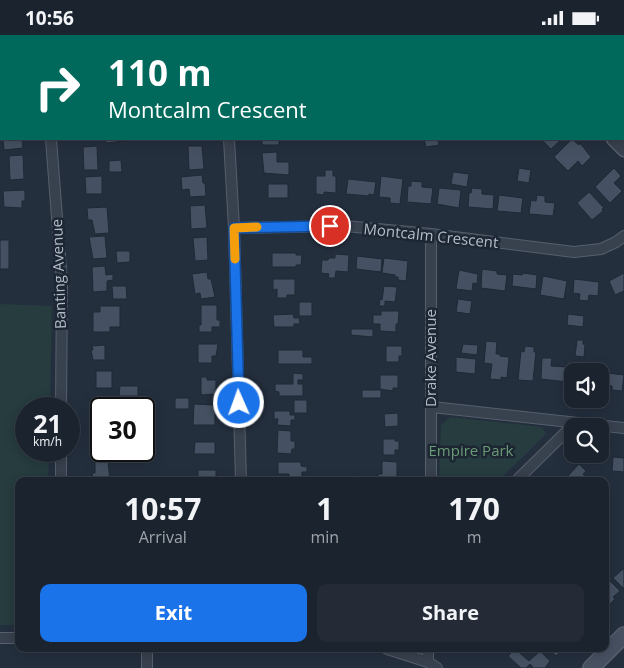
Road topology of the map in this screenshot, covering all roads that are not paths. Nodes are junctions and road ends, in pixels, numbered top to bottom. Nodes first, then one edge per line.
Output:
1 (52, 140) edge
2 (229, 140) edge
3 (614, 140) edge
4 (624, 150) edge
5 (234, 228) junction
6 (431, 234) junction
7 (624, 235) edge
8 (61, 397) edge
9 (432, 407) junction
10 (564, 422) edge
11 (609, 426) edge
12 (624, 428) edge
13 (564, 434) edge
14 (61, 462) edge
15 (61, 477) edge
16 (241, 477) edge
17 (430, 477) edge
18 (520, 477) edge
19 (624, 635) edge
20 (0, 638) edge
21 (15, 639) edge
22 (609, 650) edge
23 (147, 652) edge
24 (395, 652) edge
25 (429, 652) edge
26 (607, 652) edge
27 (433, 665) edge
28 (147, 668) edge
29 (591, 668) edge

1 - 8 street, Banting Avenue
2 - 5 street
3 - 4 street
5 - 6 street, Montcalm Crescent
5 - 16 street
6 - 7 street, Montcalm Crescent
6 - 9 street, Drake Avenue
9 - 10 street
9 - 17 street, Drake Avenue
11 - 12 street
13 - 18 street
14 - 15 street
19 - 22 main road
20 - 21 street
23 - 28 street
24 - 27 street
25 - 27 street
26 - 29 main road

